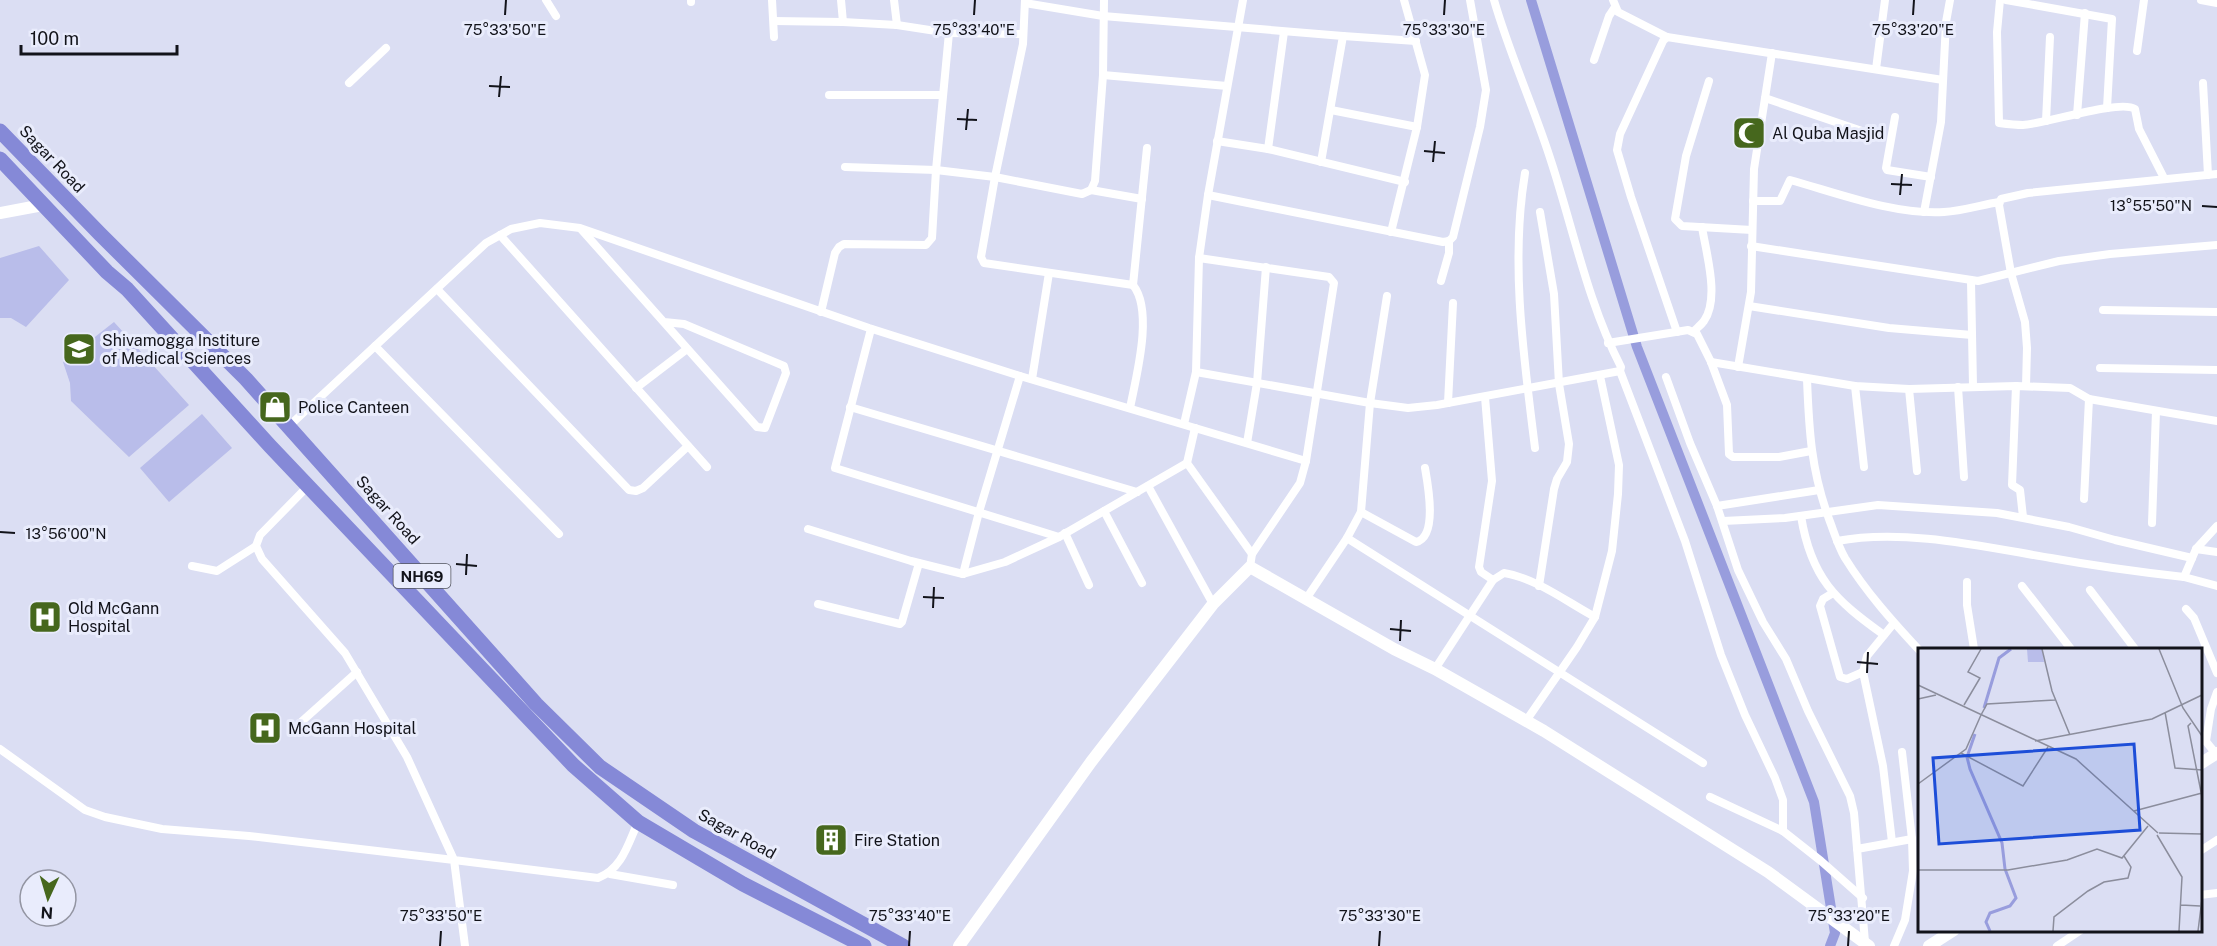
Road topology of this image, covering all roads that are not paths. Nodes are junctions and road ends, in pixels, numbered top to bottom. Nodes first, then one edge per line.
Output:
1 (546, 0) edge
2 (772, 0) edge
3 (841, 0) edge
4 (894, 0) edge
5 (1104, 0) edge
6 (1243, 0) edge
7 (1404, 0) edge
8 (1470, 0) edge
9 (1494, 0) edge
10 (1884, 0) edge
11 (1950, 0) edge
12 (2000, 0) edge
13 (2011, 0) edge
14 (2144, 0) edge
15 (2200, 0) edge
16 (1025, 2) edge
17 (1614, 3) edge
18 (2217, 3) edge
19 (2085, 13) junction
20 (556, 16) dead end
21 (1103, 16) junction
22 (774, 21) junction
23 (843, 22) junction
24 (897, 25) junction
25 (1239, 27) junction
26 (1284, 32) junction
27 (949, 33) junction
28 (1023, 34) junction
29 (1343, 36) junction
30 (774, 37) dead end
31 (1667, 37) junction
32 (2050, 37) dead end
33 (1416, 41) junction
34 (386, 48) dead end
35 (2137, 51) dead end
36 (1772, 53) junction
37 (1594, 60) dead end
38 (1876, 69) junction
39 (1103, 75) junction
40 (1943, 80) junction
41 (1709, 81) dead end
42 (348, 83) dead end
43 (2203, 83) dead end
44 (1227, 86) junction
45 (942, 95) junction
46 (829, 96) dead end
47 (1765, 98) junction
48 (2107, 108) junction
49 (1331, 110) junction
50 (2077, 115) junction
51 (1895, 117) dead end
52 (2046, 121) junction
53 (1418, 127) junction
54 (0, 131) edge
55 (1862, 131) dead end
56 (1217, 141) junction
57 (1147, 148) dead end
58 (1268, 149) junction
59 (0, 159) edge
60 (1321, 162) junction
61 (844, 167) dead end
62 (936, 170) junction
63 (1525, 173) dead end
64 (2212, 175) edge
65 (995, 177) junction
66 (1931, 177) junction
67 (2164, 178) junction
68 (1405, 182) junction
69 (1091, 190) junction
70 (1208, 195) junction
71 (1142, 199) junction
72 (1753, 201) junction
73 (1999, 202) junction
74 (43, 205) junction
75 (1540, 212) dead end
76 (1924, 212) junction
77 (0, 213) edge
78 (1702, 227) junction
79 (580, 228) junction
80 (1752, 230) junction
81 (1391, 232) junction
82 (500, 236) junction
83 (1449, 241) junction
84 (2217, 245) edge
85 (1751, 246) junction
86 (1199, 258) junction
87 (1266, 267) junction
88 (1049, 273) junction
89 (2011, 273) junction
90 (1441, 281) dead end
91 (1971, 281) junction
92 (1133, 285) junction
93 (437, 289) junction
94 (1387, 296) dead end
95 (1453, 303) dead end
96 (1749, 306) junction
97 (2103, 310) dead end
98 (821, 312) junction
99 (2217, 312) edge
100 (664, 322) junction
101 (871, 329) junction
102 (1677, 332) junction
103 (1694, 332) junction
104 (1972, 335) junction
105 (1608, 344) junction
106 (375, 346) junction
107 (687, 349) junction
108 (1711, 362) junction
109 (1738, 367) junction
110 (2100, 368) dead end
111 (2217, 370) edge
112 (1620, 371) junction
113 (1196, 372) junction
114 (1020, 376) junction
115 (1600, 376) junction
116 (1666, 377) dead end
117 (1032, 379) junction
118 (1807, 379) junction
119 (1257, 382) junction
120 (1559, 384) junction
121 (1855, 386) junction
122 (1973, 386) junction
123 (2016, 386) junction
124 (2026, 386) junction
125 (1958, 387) junction
126 (636, 388) junction
127 (1527, 388) junction
128 (1909, 389) junction
129 (1317, 393) junction
130 (1485, 397) junction
131 (2089, 399) junction
132 (1370, 403) junction
133 (1448, 403) junction
134 (850, 407) junction
135 (1130, 408) junction
136 (2156, 411) junction
137 (2217, 421) edge
138 (1184, 424) junction
139 (289, 426) junction
140 (1195, 428) junction
141 (1247, 443) junction
142 (688, 446) junction
143 (1534, 448) dead end
144 (1811, 451) junction
145 (997, 452) junction
146 (1306, 461) junction
147 (1187, 463) junction
148 (707, 467) dead end
149 (1864, 467) dead end
150 (1425, 468) dead end
151 (1917, 471) dead end
152 (1964, 477) dead end
153 (309, 485) junction
154 (1148, 486) junction
155 (1819, 490) junction
156 (1137, 492) junction
157 (2084, 499) dead end
158 (1718, 506) junction
159 (1104, 511) junction
160 (979, 512) junction
161 (1361, 512) junction
162 (1827, 512) junction
163 (1801, 516) junction
164 (2023, 517) junction
165 (1723, 521) junction
166 (2152, 523) dead end
167 (2217, 526) edge
168 (808, 530) dead end
169 (559, 534) dead end
170 (1062, 535) junction
171 (1347, 538) junction
172 (1837, 541) junction
173 (256, 546) junction
174 (2196, 549) junction
175 (2217, 552) edge
176 (1252, 554) junction
177 (2192, 558) junction
178 (919, 563) junction
179 (192, 566) dead end
180 (1250, 567) junction
181 (963, 574) junction
182 (2184, 577) junction
183 (1493, 580) junction
184 (1966, 582) dead end
185 (1142, 584) dead end
186 (1089, 585) dead end
187 (1539, 586) junction
188 (2022, 586) dead end
189 (2217, 586) edge
190 (2090, 590) dead end
191 (1833, 593) junction
192 (1306, 599) junction
193 (818, 604) dead end
194 (1213, 604) junction
195 (2186, 609) dead end
196 (1469, 615) junction
197 (1594, 617) junction
198 (1894, 623) junction
199 (1884, 635) junction
200 (1974, 648) edge
201 (2070, 648) edge
202 (2134, 648) edge
203 (1918, 649) edge
204 (1435, 669) junction
205 (357, 672) junction
206 (1560, 672) junction
207 (1863, 672) junction
208 (2217, 673) edge
209 (2217, 692) edge
210 (1526, 721) junction
211 (300, 723) dead end
212 (2203, 738) edge
213 (0, 749) edge
214 (1902, 752) dead end
215 (2216, 753) edge
216 (1703, 763) dead end
217 (2202, 763) edge
218 (1710, 797) dead end
219 (638, 822) junction
220 (1783, 831) junction
221 (1912, 839) junction
222 (2217, 840) edge
223 (1892, 842) junction
224 (1857, 849) junction
225 (2202, 849) edge
226 (454, 860) junction
227 (610, 874) junction
228 (673, 885) dead end
229 (2217, 893) edge
230 (2202, 895) edge
231 (1863, 898) junction
232 (1952, 931) edge
233 (2080, 931) edge
234 (1867, 944) edge
235 (465, 946) edge
236 (864, 946) edge
237 (903, 946) edge
238 (959, 946) edge
239 (1894, 946) edge
240 (1929, 946) edge
241 (2057, 946) edge

1 - 20 street
2 - 22 street
3 - 23 street
4 - 24 street
5 - 21 street
6 - 25 street
7 - 33 street
8 - 83 street
9 - 105 street
10 - 38 street
11 - 40 street
12 - 52 street
13 - 19 street
14 - 35 street
15 - 18 street
16 - 21 street
16 - 28 street
17 - 31 street
17 - 37 street
19 - 48 street
19 - 50 street
21 - 25 street
21 - 39 street
22 - 23 street
22 - 30 street
23 - 24 street
24 - 27 street
25 - 26 street
25 - 44 street
26 - 29 street
26 - 58 street
27 - 28 street
27 - 45 street
28 - 65 street
29 - 33 street
29 - 49 street
31 - 36 street
31 - 102 street
32 - 52 street
33 - 53 street
34 - 42 street
36 - 38 street
36 - 47 street
38 - 40 street
39 - 44 street
39 - 69 street
40 - 66 street
41 - 78 street
43 - 64 street
44 - 56 street
45 - 46 street
45 - 62 street
47 - 55 street
47 - 72 street
48 - 50 street
48 - 67 street
49 - 53 street
49 - 60 street
50 - 52 street
51 - 66 street
53 - 68 street
54 - 139 highway, Sagar Road / NH69
56 - 58 street
56 - 70 street
57 - 71 street
58 - 60 street
59 - 74 highway, NH69
60 - 68 street
61 - 62 street
62 - 65 street
62 - 98 street
63 - 127 street
64 - 67 street
65 - 69 street
65 - 88 street
66 - 76 street
67 - 73 street
68 - 81 street
69 - 71 street
70 - 81 street
70 - 86 street
71 - 92 street
72 - 76 street
72 - 80 street
73 - 76 street
73 - 89 street
74 - 77 street
74 - 153 highway, NH69
75 - 120 street
78 - 80 street
78 - 103 street
79 - 82 street
79 - 98 street
79 - 100 street
80 - 85 street
81 - 83 street
82 - 93 street
82 - 126 street
83 - 90 street
84 - 89 street
85 - 91 street
85 - 96 street
86 - 87 street
86 - 113 street
87 - 119 street
87 - 129 street
88 - 92 street
88 - 117 street
89 - 91 street
89 - 124 street
91 - 104 street
92 - 135 street
93 - 106 street
93 - 142 street
94 - 132 street
95 - 133 street
96 - 104 street
96 - 109 street
97 - 99 street
98 - 101 street
100 - 107 street
100 - 107 street
101 - 114 street
101 - 134 street
102 - 103 street
102 - 105 street
103 - 108 street
104 - 122 street
105 - 112 street
106 - 139 street
106 - 169 street
107 - 126 street
108 - 109 street
108 - 144 street
109 - 118 street
110 - 111 street
112 - 115 street
112 - 220 street
113 - 119 street
113 - 138 street
114 - 117 street
114 - 145 street
115 - 120 street
115 - 197 street
116 - 158 street
117 - 135 street
118 - 121 street
118 - 144 street
119 - 129 street
119 - 141 street
120 - 127 street
120 - 187 street
121 - 128 street
121 - 149 street
122 - 123 street
122 - 125 street
123 - 124 street
123 - 164 street
124 - 131 street
125 - 128 street
125 - 152 street
126 - 142 street
127 - 130 street
127 - 143 street
128 - 151 street
129 - 132 street
129 - 146 street
130 - 133 street
130 - 183 street
131 - 136 street
131 - 157 street
132 - 133 street
132 - 161 street
134 - 145 street
134 - 160 street
135 - 138 street
136 - 137 street
136 - 166 street
138 - 140 street
139 - 237 highway, Sagar Road / NH69
140 - 141 street
140 - 147 street
141 - 146 street
142 - 148 street
144 - 155 street
145 - 156 street
145 - 160 street
146 - 176 street
147 - 154 street
147 - 176 street
150 - 161 street
153 - 173 street
153 - 219 highway, NH69
154 - 156 street
154 - 194 street
155 - 158 street
155 - 162 street
156 - 159 street
158 - 165 street
159 - 170 street
159 - 185 street
160 - 170 street
160 - 181 street
161 - 171 street
162 - 163 street
162 - 164 street
162 - 172 street
163 - 165 street
163 - 191 street
164 - 177 street
165 - 224 street
167 - 174 street
168 - 178 street
170 - 181 street
170 - 186 street
171 - 192 street
171 - 196 street
172 - 182 street
172 - 198 street
173 - 179 street
173 - 205 street
174 - 175 street
174 - 177 street
176 - 180 street
177 - 182 street
178 - 181 street
178 - 193 street
180 - 192 street
180 - 194 street
182 - 189 street
183 - 187 street
183 - 196 street
184 - 200 street
187 - 197 street
188 - 201 street
190 - 202 street
191 - 199 street
191 - 207 street
192 - 204 street
194 - 238 street
195 - 208 street
196 - 204 street
196 - 206 street
197 - 206 street
198 - 199 street
198 - 203 street
199 - 207 street
204 - 210 street
205 - 211 street
205 - 226 street
206 - 210 street
206 - 216 street
207 - 223 street
209 - 212 street
210 - 234 street
212 - 215 street
213 - 226 street
214 - 221 street
215 - 217 street
218 - 220 street
219 - 227 street
219 - 236 highway, NH69
220 - 231 street
221 - 223 street
221 - 239 street
222 - 225 street
223 - 224 street
224 - 231 street
226 - 227 street
226 - 235 street
227 - 228 street
229 - 230 street
231 - 234 street
232 - 240 street
233 - 241 street

